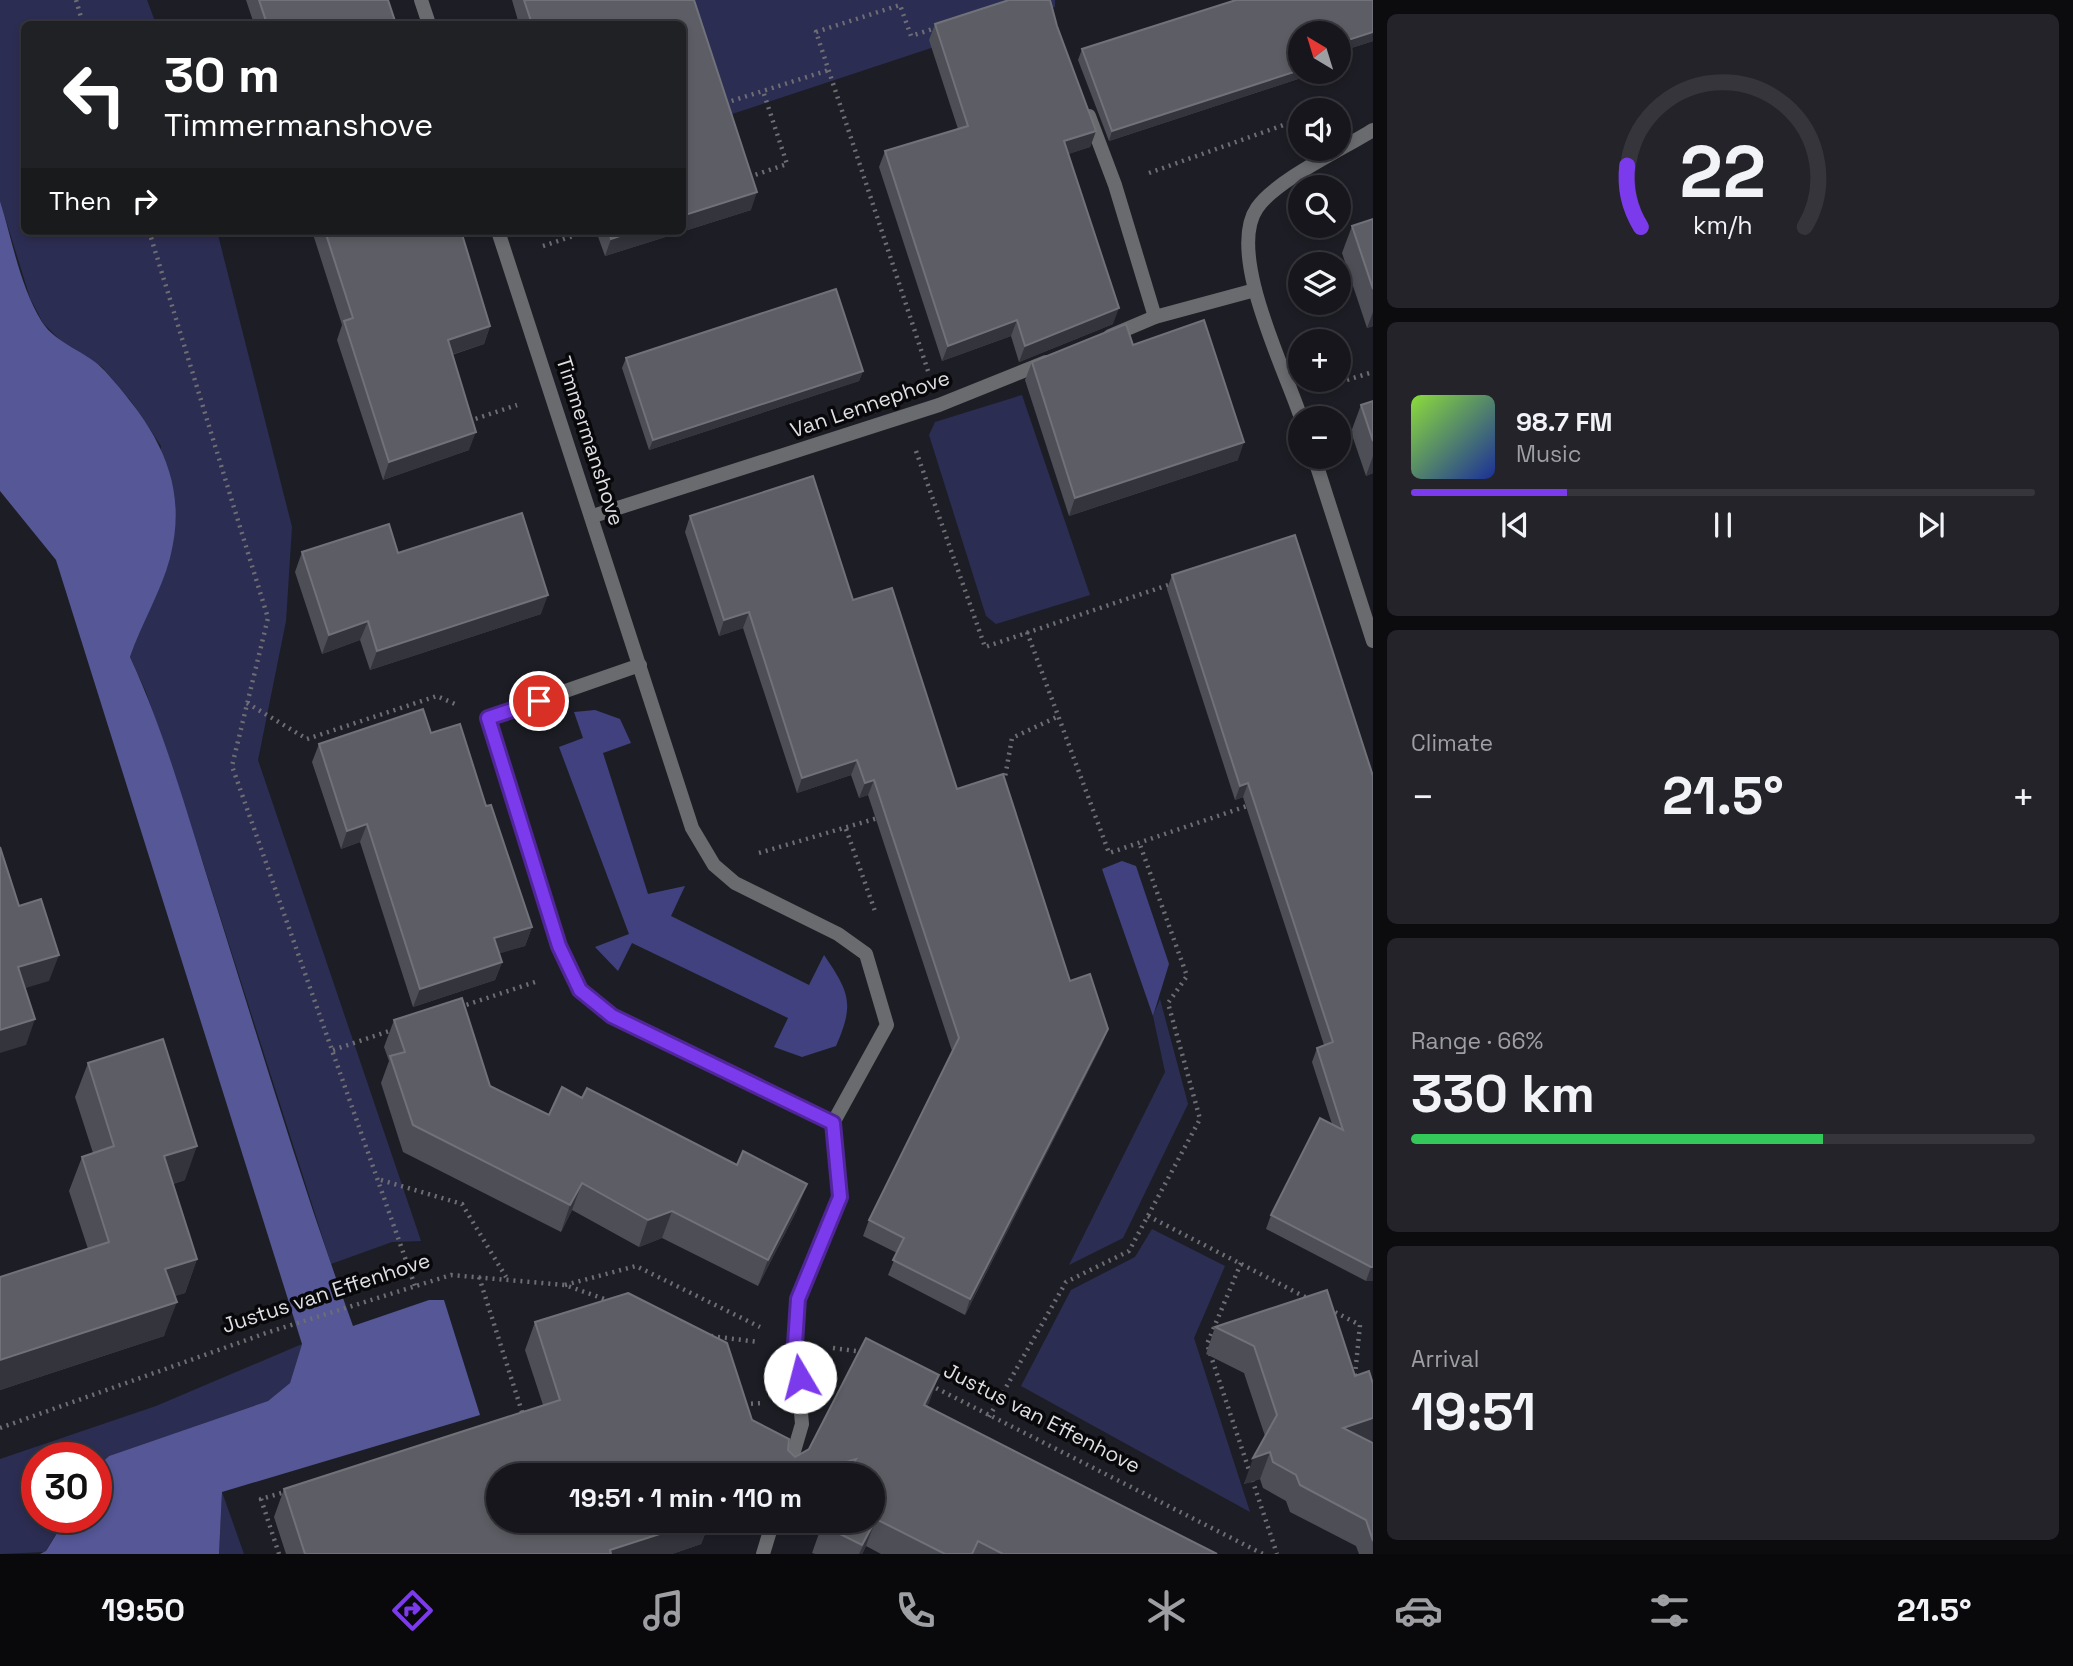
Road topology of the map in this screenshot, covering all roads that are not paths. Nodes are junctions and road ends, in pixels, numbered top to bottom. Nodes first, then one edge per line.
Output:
1 (421, 0) edge
2 (428, 21) edge
3 (1083, 100) edge
4 (1373, 130) edge
5 (499, 235) edge
6 (1255, 290) junction
7 (1155, 317) junction
8 (1092, 343) edge
9 (1066, 354) edge
10 (1297, 406) edge
11 (1318, 469) edge
12 (593, 516) junction
13 (1373, 640) edge
14 (640, 665) junction
15 (833, 1123) junction
16 (791, 1463) edge
17 (770, 1533) edge
18 (764, 1554) edge

1 - 2 street
3 - 7 street
4 - 6 street
5 - 12 street, Timmermanshove
6 - 7 street
6 - 10 street
7 - 8 street
9 - 12 street, Van Lennephove
11 - 13 street
12 - 14 street, Timmermanshove
14 - 15 street, Timmermanshove
14 - 15 street
15 - 16 street
17 - 18 street

